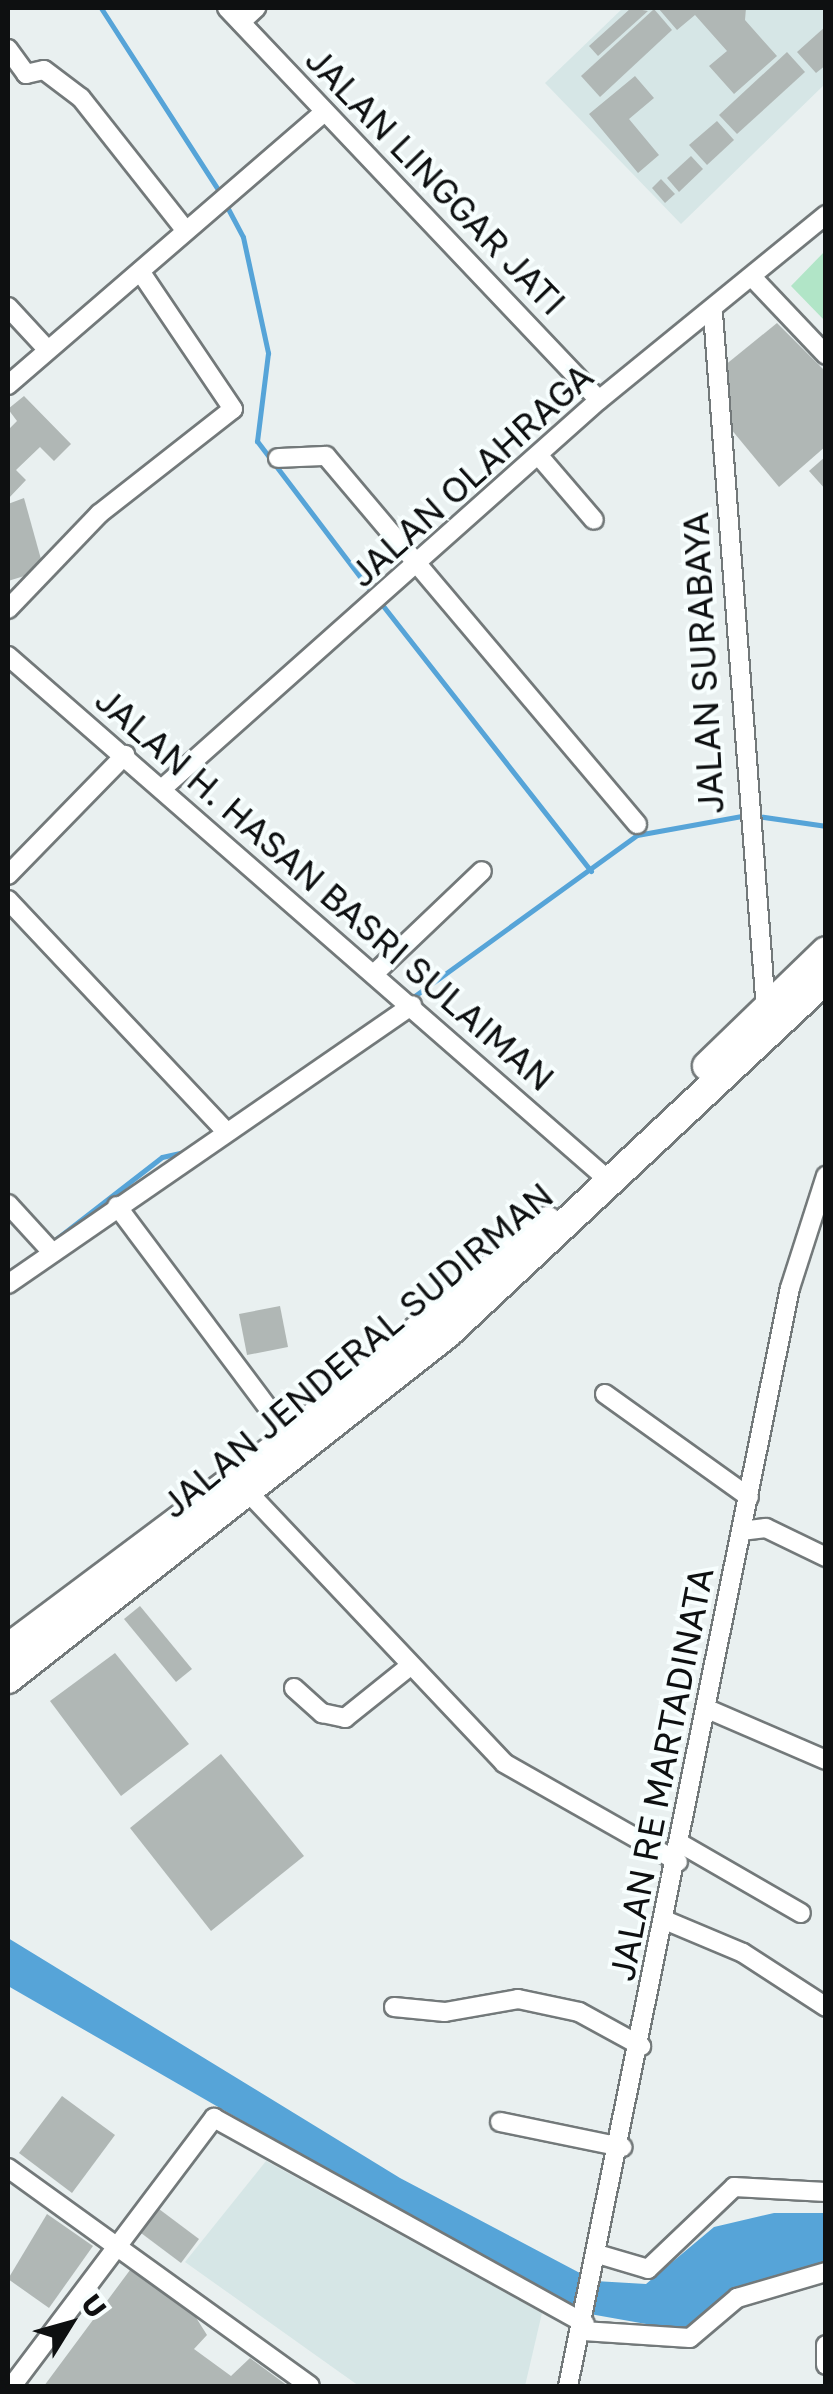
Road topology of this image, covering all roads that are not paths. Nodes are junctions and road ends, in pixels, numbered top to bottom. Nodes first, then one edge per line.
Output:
1 (227, 8) edge
2 (256, 8) edge
3 (241, 22) junction
4 (8, 49) edge
5 (324, 112) junction
6 (826, 215) edge
7 (186, 232) junction
8 (140, 271) junction
9 (753, 278) junction
10 (8, 307) edge
11 (713, 313) junction
12 (47, 350) junction
13 (826, 355) edge
14 (8, 385) edge
15 (598, 400) junction
16 (539, 456) junction
17 (278, 458) dead end
18 (594, 520) dead end
19 (421, 566) junction
20 (8, 609) edge
21 (8, 656) edge
22 (125, 755) junction
23 (164, 787) junction
24 (637, 824) dead end
25 (482, 870) dead end
26 (8, 875) edge
27 (8, 900) edge
28 (826, 952) edge
29 (376, 972) junction
30 (826, 979) edge
31 (408, 1002) junction
32 (766, 1008) junction
33 (221, 1125) junction
34 (600, 1172) junction
35 (826, 1176) edge
36 (8, 1204) edge
37 (117, 1206) junction
38 (46, 1245) junction
39 (8, 1284) edge
40 (605, 1394) dead end
41 (290, 1437) junction
42 (248, 1492) junction
43 (749, 1496) junction
44 (741, 1531) junction
45 (826, 1556) edge
46 (8, 1648) edge
47 (410, 1666) junction
48 (8, 1679) edge
49 (294, 1688) dead end
50 (710, 1710) junction
51 (826, 1760) edge
52 (680, 1854) junction
53 (801, 1913) dead end
54 (666, 1921) junction
55 (394, 2007) dead end
56 (826, 2007) edge
57 (641, 2046) junction
58 (500, 2122) dead end
59 (622, 2147) junction
60 (8, 2166) edge
61 (826, 2192) edge
62 (114, 2246) junction
63 (601, 2255) junction
64 (826, 2272) edge
65 (584, 2325) junction
66 (826, 2345) edge
67 (826, 2365) edge
68 (12, 2386) edge
69 (310, 2386) edge
70 (568, 2386) edge

1 - 3 street, JALAN LINGGAR JATI
2 - 3 street
3 - 5 street, JALAN LINGGAR JATI
4 - 7 street
5 - 7 street
5 - 15 street, JALAN LINGGAR JATI
6 - 9 street, JALAN OLAHRAGA
7 - 8 street
8 - 12 street
8 - 20 street
9 - 11 street, JALAN OLAHRAGA
9 - 13 street
10 - 12 street
11 - 15 street, JALAN OLAHRAGA
11 - 32 street, JALAN SURABAYA
12 - 14 street
15 - 16 street, JALAN OLAHRAGA
16 - 18 street
16 - 19 street, JALAN OLAHRAGA
17 - 19 street
19 - 23 street, JALAN OLAHRAGA
19 - 24 street
21 - 22 street, JALAN H. HASAN BASRI SULAIMAN
22 - 23 street, JALAN H. HASAN BASRI SULAIMAN
22 - 26 street
23 - 29 street, JALAN H. HASAN BASRI SULAIMAN
25 - 29 street
27 - 33 street
28 - 32 highway, JALAN JENDERAL SUDIRMAN
29 - 31 street, JALAN H. HASAN BASRI SULAIMAN
30 - 42 highway, JALAN JENDERAL SUDIRMAN
31 - 33 street
31 - 34 street, JALAN H. HASAN BASRI SULAIMAN
32 - 34 highway, JALAN JENDERAL SUDIRMAN
33 - 37 street
34 - 41 highway, JALAN JENDERAL SUDIRMAN
35 - 43 street, JALAN RE MARTADINATA
36 - 38 street
37 - 38 street
37 - 41 street
38 - 39 street
40 - 43 street
41 - 46 highway, JALAN JENDERAL SUDIRMAN
42 - 47 street
42 - 48 highway, JALAN JENDERAL SUDIRMAN
43 - 44 street, JALAN RE MARTADINATA
44 - 45 street
44 - 50 street, JALAN RE MARTADINATA
47 - 49 street
47 - 52 street
50 - 51 street
50 - 52 street, JALAN RE MARTADINATA
52 - 53 street
52 - 54 street, JALAN RE MARTADINATA
54 - 56 street
54 - 57 street, JALAN RE MARTADINATA
55 - 57 street
57 - 59 street, JALAN RE MARTADINATA
58 - 59 street
59 - 63 street, JALAN RE MARTADINATA
60 - 62 street
61 - 63 street
62 - 65 street
62 - 68 street
62 - 69 street
63 - 65 street, JALAN RE MARTADINATA
64 - 65 street
65 - 70 street, JALAN RE MARTADINATA
66 - 67 street

